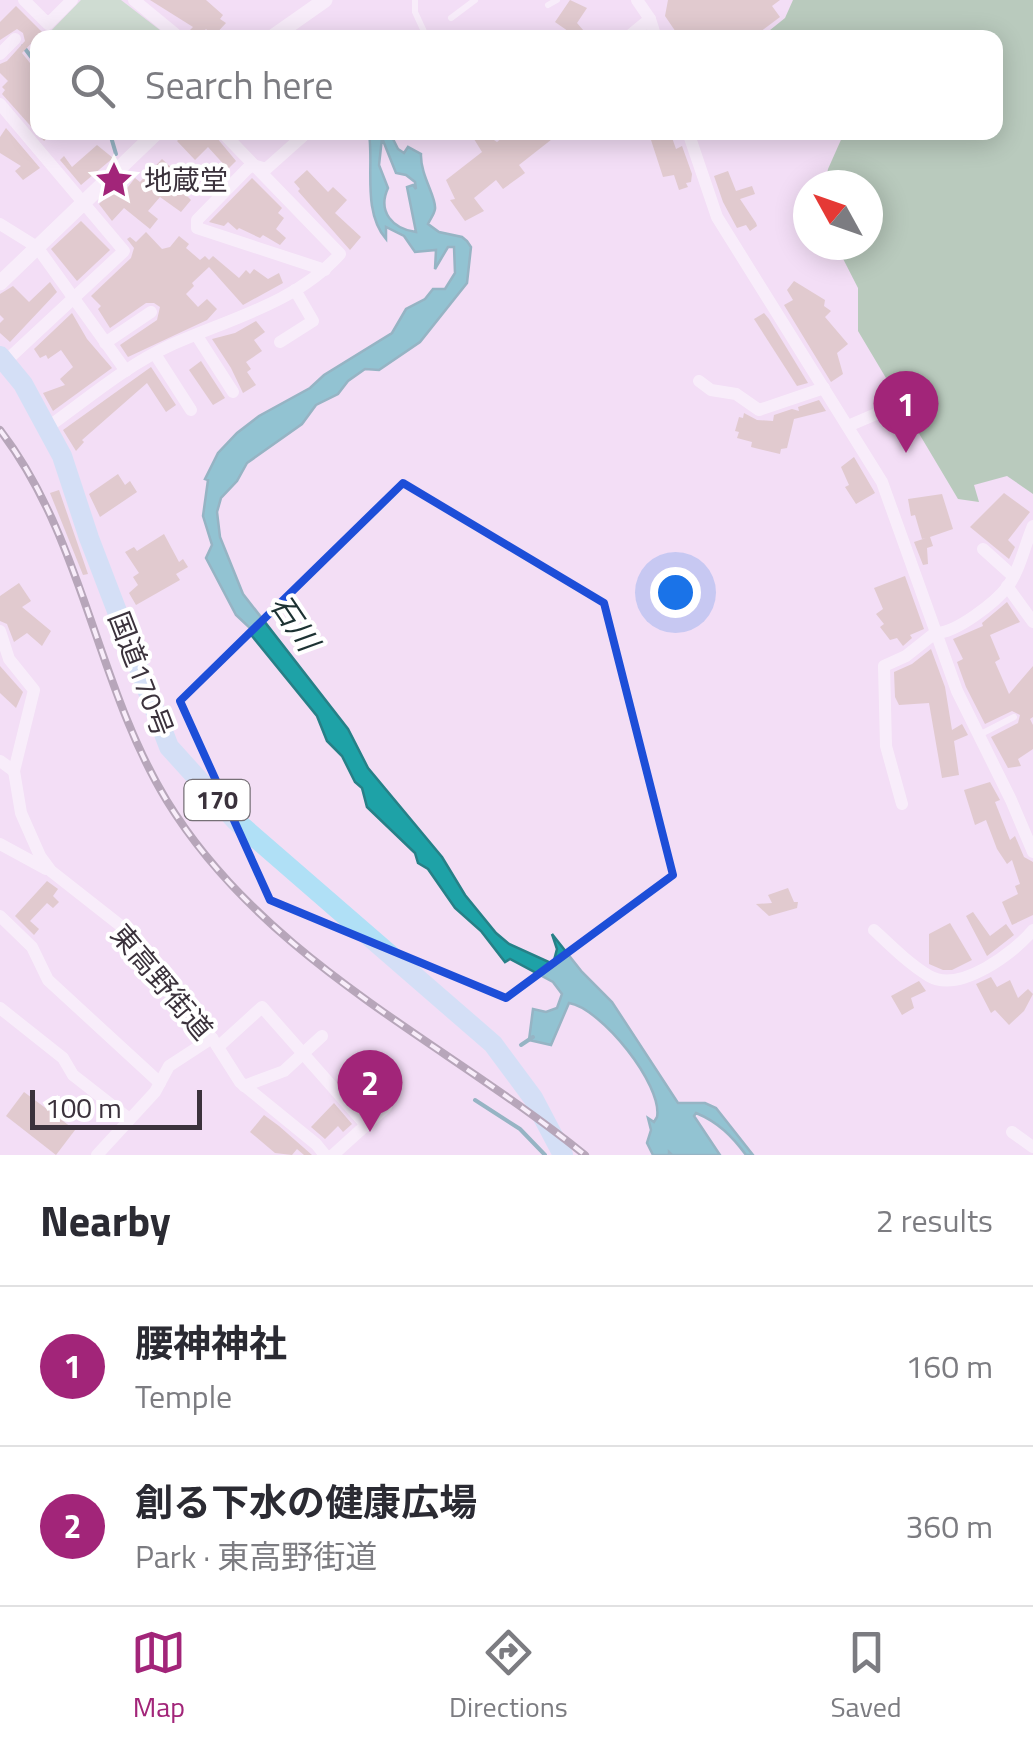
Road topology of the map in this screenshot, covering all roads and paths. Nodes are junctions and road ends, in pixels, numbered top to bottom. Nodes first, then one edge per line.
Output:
1 (24, 0) edge
2 (72, 0) edge
3 (134, 0) edge
4 (325, 0) edge
5 (414, 0) edge
6 (476, 0) edge
7 (556, 0) edge
8 (637, 0) edge
9 (548, 6) dead end
10 (451, 18) dead end
11 (650, 19) junction
12 (170, 30) edge
13 (282, 30) edge
14 (424, 30) edge
15 (636, 30) edge
16 (653, 30) edge
17 (15, 39) dead end
18 (0, 54) edge
19 (2, 111) edge
20 (149, 140) edge
21 (230, 140) edge
22 (299, 140) edge
23 (691, 140) edge
24 (253, 165) junction
25 (82, 204) junction
26 (0, 224) edge
27 (37, 247) junction
28 (325, 270) junction
29 (0, 284) edge
30 (295, 290) junction
31 (75, 296) junction
32 (151, 312) dead end
33 (284, 334) dead end
34 (197, 336) junction
35 (105, 343) junction
36 (155, 354) junction
37 (3, 358) edge
38 (126, 371) junction
39 (699, 381) dead end
40 (824, 388) junction
41 (233, 392) dead end
42 (904, 402) dead end
43 (191, 410) dead end
44 (848, 426) junction
45 (48, 427) junction
46 (1033, 526) edge
47 (983, 548) dead end
48 (1010, 581) junction
49 (1033, 622) edge
50 (0, 632) edge
51 (935, 633) junction
52 (1014, 717) dead end
53 (978, 736) junction
54 (0, 760) edge
55 (14, 771) junction
56 (902, 804) dead end
57 (0, 844) edge
58 (1033, 852) edge
59 (51, 871) junction
60 (0, 916) edge
61 (874, 930) dead end
62 (1033, 930) edge
63 (0, 1008) edge
64 (322, 1036) dead end
65 (215, 1043) junction
66 (304, 1052) junction
67 (160, 1084) junction
68 (244, 1086) junction
69 (386, 1107) dead end
70 (128, 1118) junction
71 (366, 1125) junction
72 (1012, 1132) dead end
73 (1033, 1147) edge
74 (97, 1155) edge
75 (325, 1155) edge
76 (333, 1155) edge
77 (562, 1155) edge

1 - 2 street
3 - 12 street
4 - 13 street
5 - 14 lane
6 - 10 lane
7 - 9 lane
8 - 11 street
11 - 15 street
11 - 16 street
17 - 18 street
19 - 25 street
20 - 25 street
21 - 24 street
22 - 24 street
23 - 40 street
24 - 28 street
24 - 28 street
25 - 27 street
25 - 31 street
26 - 27 street
27 - 29 street
27 - 31 street
28 - 30 street
30 - 33 street
30 - 34 street
31 - 35 street
31 - 37 street
32 - 35 street
34 - 36 street
34 - 41 street
35 - 38 street
36 - 38 street
36 - 43 street
37 - 45 highway, 国道170号 / 170
38 - 45 street
39 - 40 street
40 - 44 street
42 - 44 street
44 - 51 street
45 - 77 highway, 国道170号 / 170
46 - 48 street
47 - 48 street
48 - 49 street
48 - 51 street
50 - 55 street, 東高野街道
51 - 53 street
51 - 56 street
52 - 53 lane
53 - 58 street
54 - 55 street
55 - 59 street, 東高野街道
57 - 59 street
59 - 65 street, 東高野街道
60 - 67 street
61 - 62 street
63 - 70 street
64 - 66 street
65 - 66 street
65 - 67 street
65 - 68 street, 東高野街道
66 - 68 street
66 - 71 street
67 - 70 street
68 - 75 street, 東高野街道
69 - 71 street
70 - 74 street
71 - 76 street
72 - 73 street

